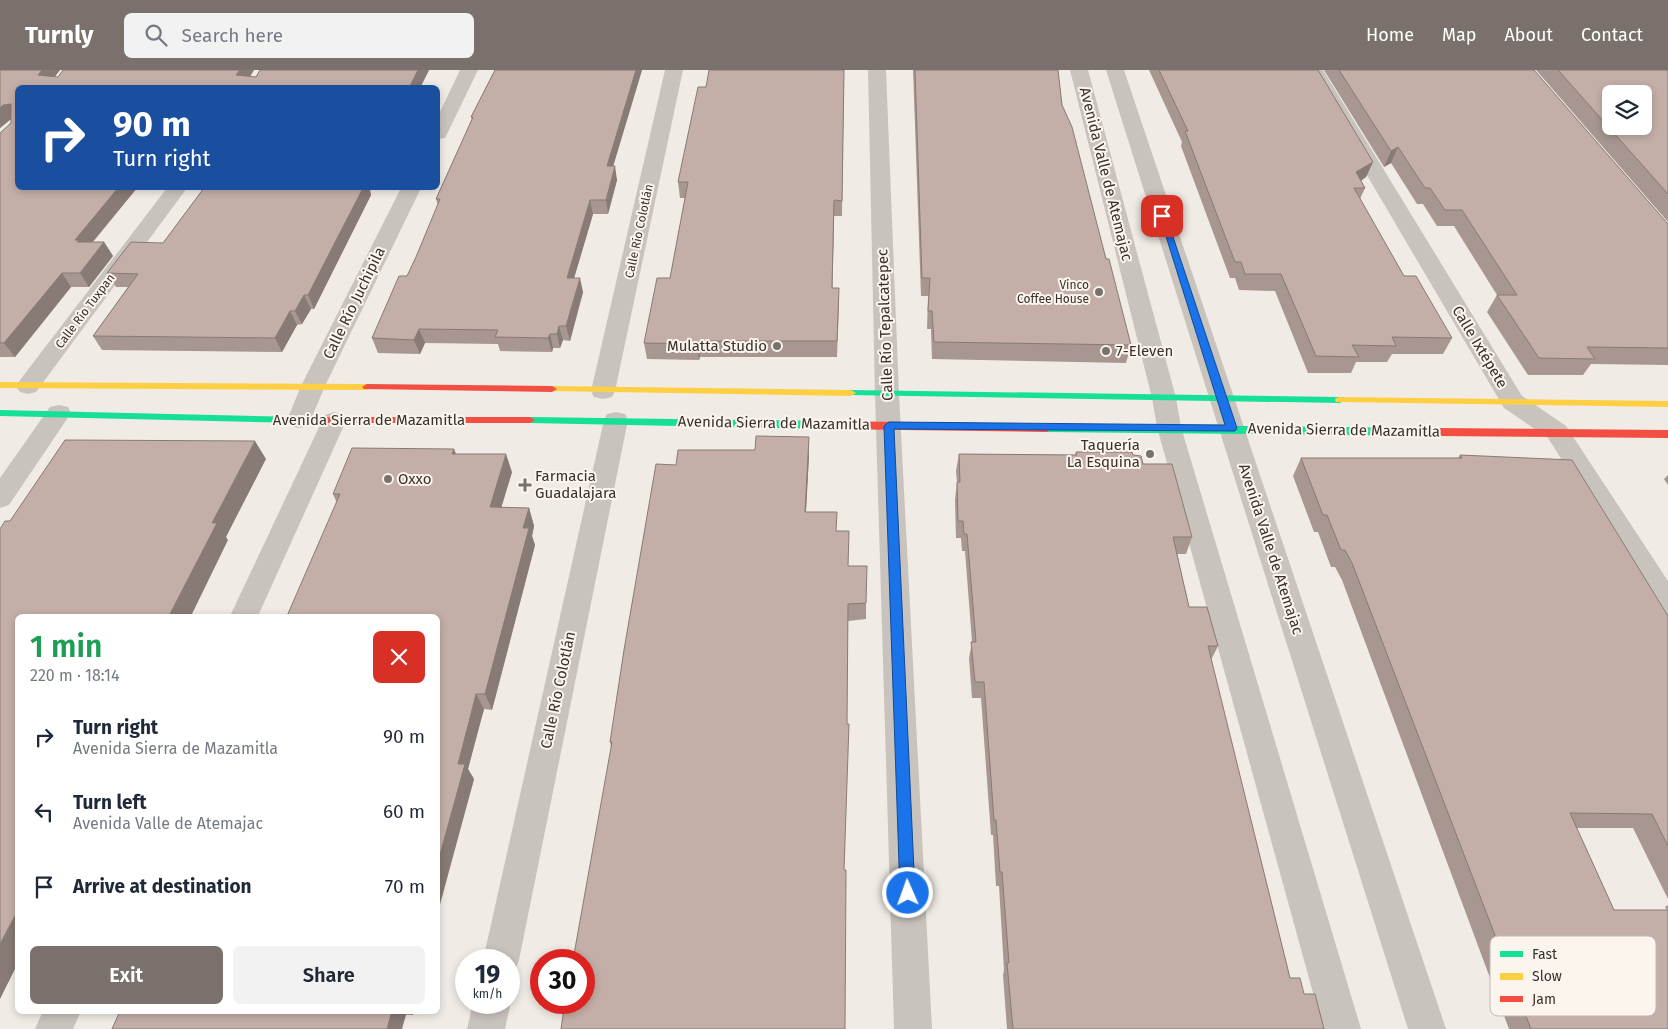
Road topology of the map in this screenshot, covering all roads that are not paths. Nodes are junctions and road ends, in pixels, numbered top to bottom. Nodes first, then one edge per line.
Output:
1 (469, 70) edge
2 (674, 70) edge
3 (878, 70) edge
4 (1079, 70) edge
5 (1115, 70) edge
6 (1314, 70) edge
7 (440, 130) edge
8 (175, 190) edge
9 (410, 190) edge
10 (0, 385) edge
11 (28, 386) junction
12 (313, 386) junction
13 (603, 391) junction
14 (888, 394) junction
15 (1164, 398) junction
16 (1222, 399) junction
17 (1513, 402) junction
18 (1668, 404) edge
19 (0, 413) edge
20 (59, 413) junction
21 (299, 420) junction
22 (616, 420) junction
23 (334, 421) junction
24 (889, 426) junction
25 (1169, 427) junction
26 (1231, 428) junction
27 (1557, 432) junction
28 (1668, 434) edge
29 (0, 498) edge
30 (1668, 605) edge
31 (245, 614) edge
32 (503, 949) edge
33 (61, 1014) edge
34 (489, 1014) edge
35 (54, 1029) edge
36 (486, 1029) edge
37 (913, 1029) edge
38 (1342, 1029) edge
39 (1427, 1029) edge

1 - 7 street
2 - 13 street, Calle Río Colotlán
3 - 14 street, Calle Río Tepalcatepec
4 - 15 street, Avenida Valle de Atemajac
5 - 16 street, Avenida Valle de Atemajac
6 - 17 street, Calle Ixtépete
8 - 11 street, Calle Río Tuxpan
9 - 12 street, Calle Río Juchipila
10 - 11 street, Avenida Sierra de Mazamitla
11 - 12 street, Avenida Sierra de Mazamitla
12 - 13 street, Avenida Sierra de Mazamitla
12 - 21 street, Calle Río Juchipila
13 - 14 street, Avenida Sierra de Mazamitla
14 - 15 street, Avenida Sierra de Mazamitla
14 - 24 street, Calle Río Tepalcatepec
15 - 16 street, Avenida Sierra de Mazamitla
15 - 25 street, Avenida Valle de Atemajac
16 - 17 street, Avenida Sierra de Mazamitla
16 - 26 street, Avenida Valle de Atemajac
17 - 18 street, Avenida Sierra de Mazamitla
17 - 27 street, Calle Ixtépete
19 - 20 street, Avenida Sierra de Mazamitla
20 - 21 street, Avenida Sierra de Mazamitla
20 - 29 street
21 - 23 street, Avenida Sierra de Mazamitla
22 - 23 street, Avenida Sierra de Mazamitla
22 - 24 street, Avenida Sierra de Mazamitla
22 - 32 street, Calle Río Colotlán
23 - 31 street
24 - 25 street, Avenida Sierra de Mazamitla
24 - 37 street, Calle Río Tepalcatepec
25 - 26 street, Avenida Sierra de Mazamitla
25 - 38 street, Avenida Valle de Atemajac
26 - 27 street, Avenida Sierra de Mazamitla
26 - 39 street, Avenida Valle de Atemajac
27 - 28 street, Avenida Sierra de Mazamitla
27 - 30 street, Calle Ixtépete
33 - 35 street
34 - 36 street

